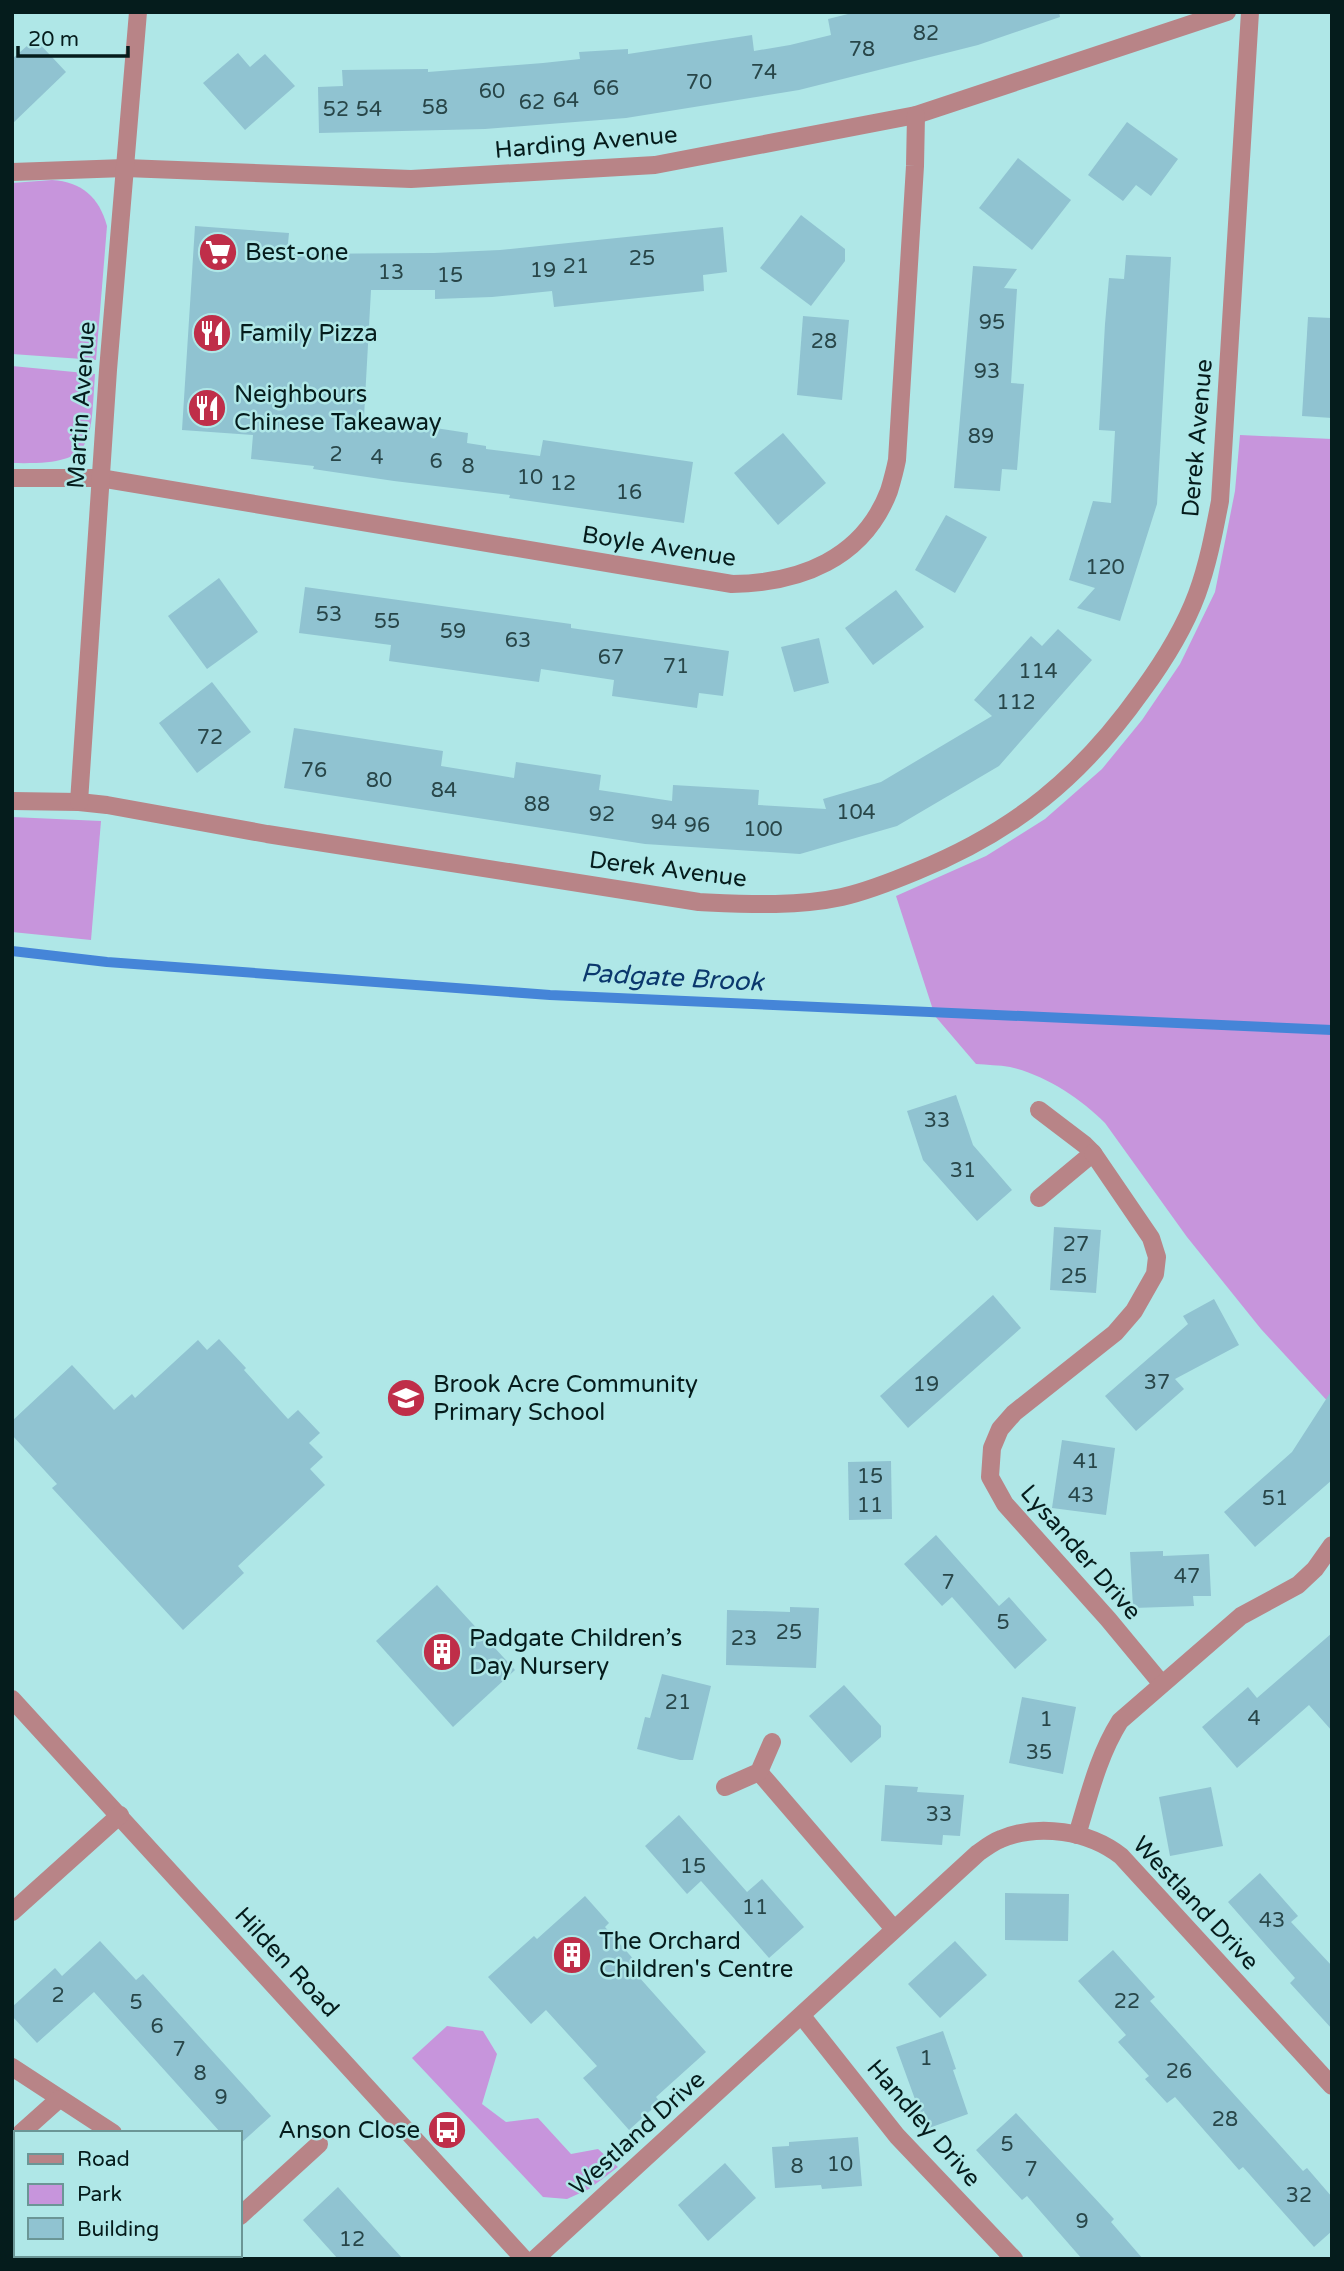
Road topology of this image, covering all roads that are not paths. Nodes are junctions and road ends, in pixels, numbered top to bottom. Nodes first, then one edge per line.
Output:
1 (138, 12) edge
2 (1227, 12) edge
3 (1250, 12) edge
4 (916, 115) junction
5 (125, 168) junction
6 (12, 172) edge
7 (12, 478) edge
8 (100, 478) junction
9 (12, 801) edge
10 (79, 802) junction
11 (1039, 1110) dead end
12 (1093, 1153) junction
13 (1039, 1198) dead end
14 (1332, 1545) edge
15 (1161, 1683) junction
16 (12, 1699) edge
17 (772, 1742) dead end
18 (759, 1772) junction
19 (725, 1787) dead end
20 (120, 1815) junction
21 (1077, 1835) junction
22 (12, 1912) edge
23 (894, 1929) junction
24 (802, 2016) junction
25 (12, 2067) edge
26 (1332, 2086) edge
27 (59, 2099) junction
28 (23, 2131) edge
29 (110, 2131) edge
30 (319, 2144) dead end
31 (242, 2214) edge
32 (524, 2259) edge
33 (535, 2259) edge
34 (1014, 2259) edge

1 - 5 street, Martin Avenue
2 - 4 street, Harding Avenue
3 - 10 street, Derek Avenue
4 - 5 street, Harding Avenue
4 - 8 street, Boyle Avenue
5 - 6 street, Harding Avenue
5 - 8 street, Martin Avenue
7 - 8 street, Boyle Avenue
8 - 10 street, Martin Avenue
9 - 10 street, Derek Avenue
11 - 12 street, Lysander Drive
12 - 13 street
12 - 15 street, Lysander Drive
14 - 15 street
15 - 21 street
16 - 20 street, Hilden Road
17 - 18 street
18 - 19 street
18 - 23 street
20 - 22 street
20 - 32 street, Hilden Road
21 - 23 street, Westland Drive
21 - 26 street, Westland Drive
23 - 24 street, Westland Drive
24 - 33 street, Westland Drive
24 - 34 street, Handley Drive
25 - 27 street
27 - 28 street
27 - 29 street
30 - 31 street

